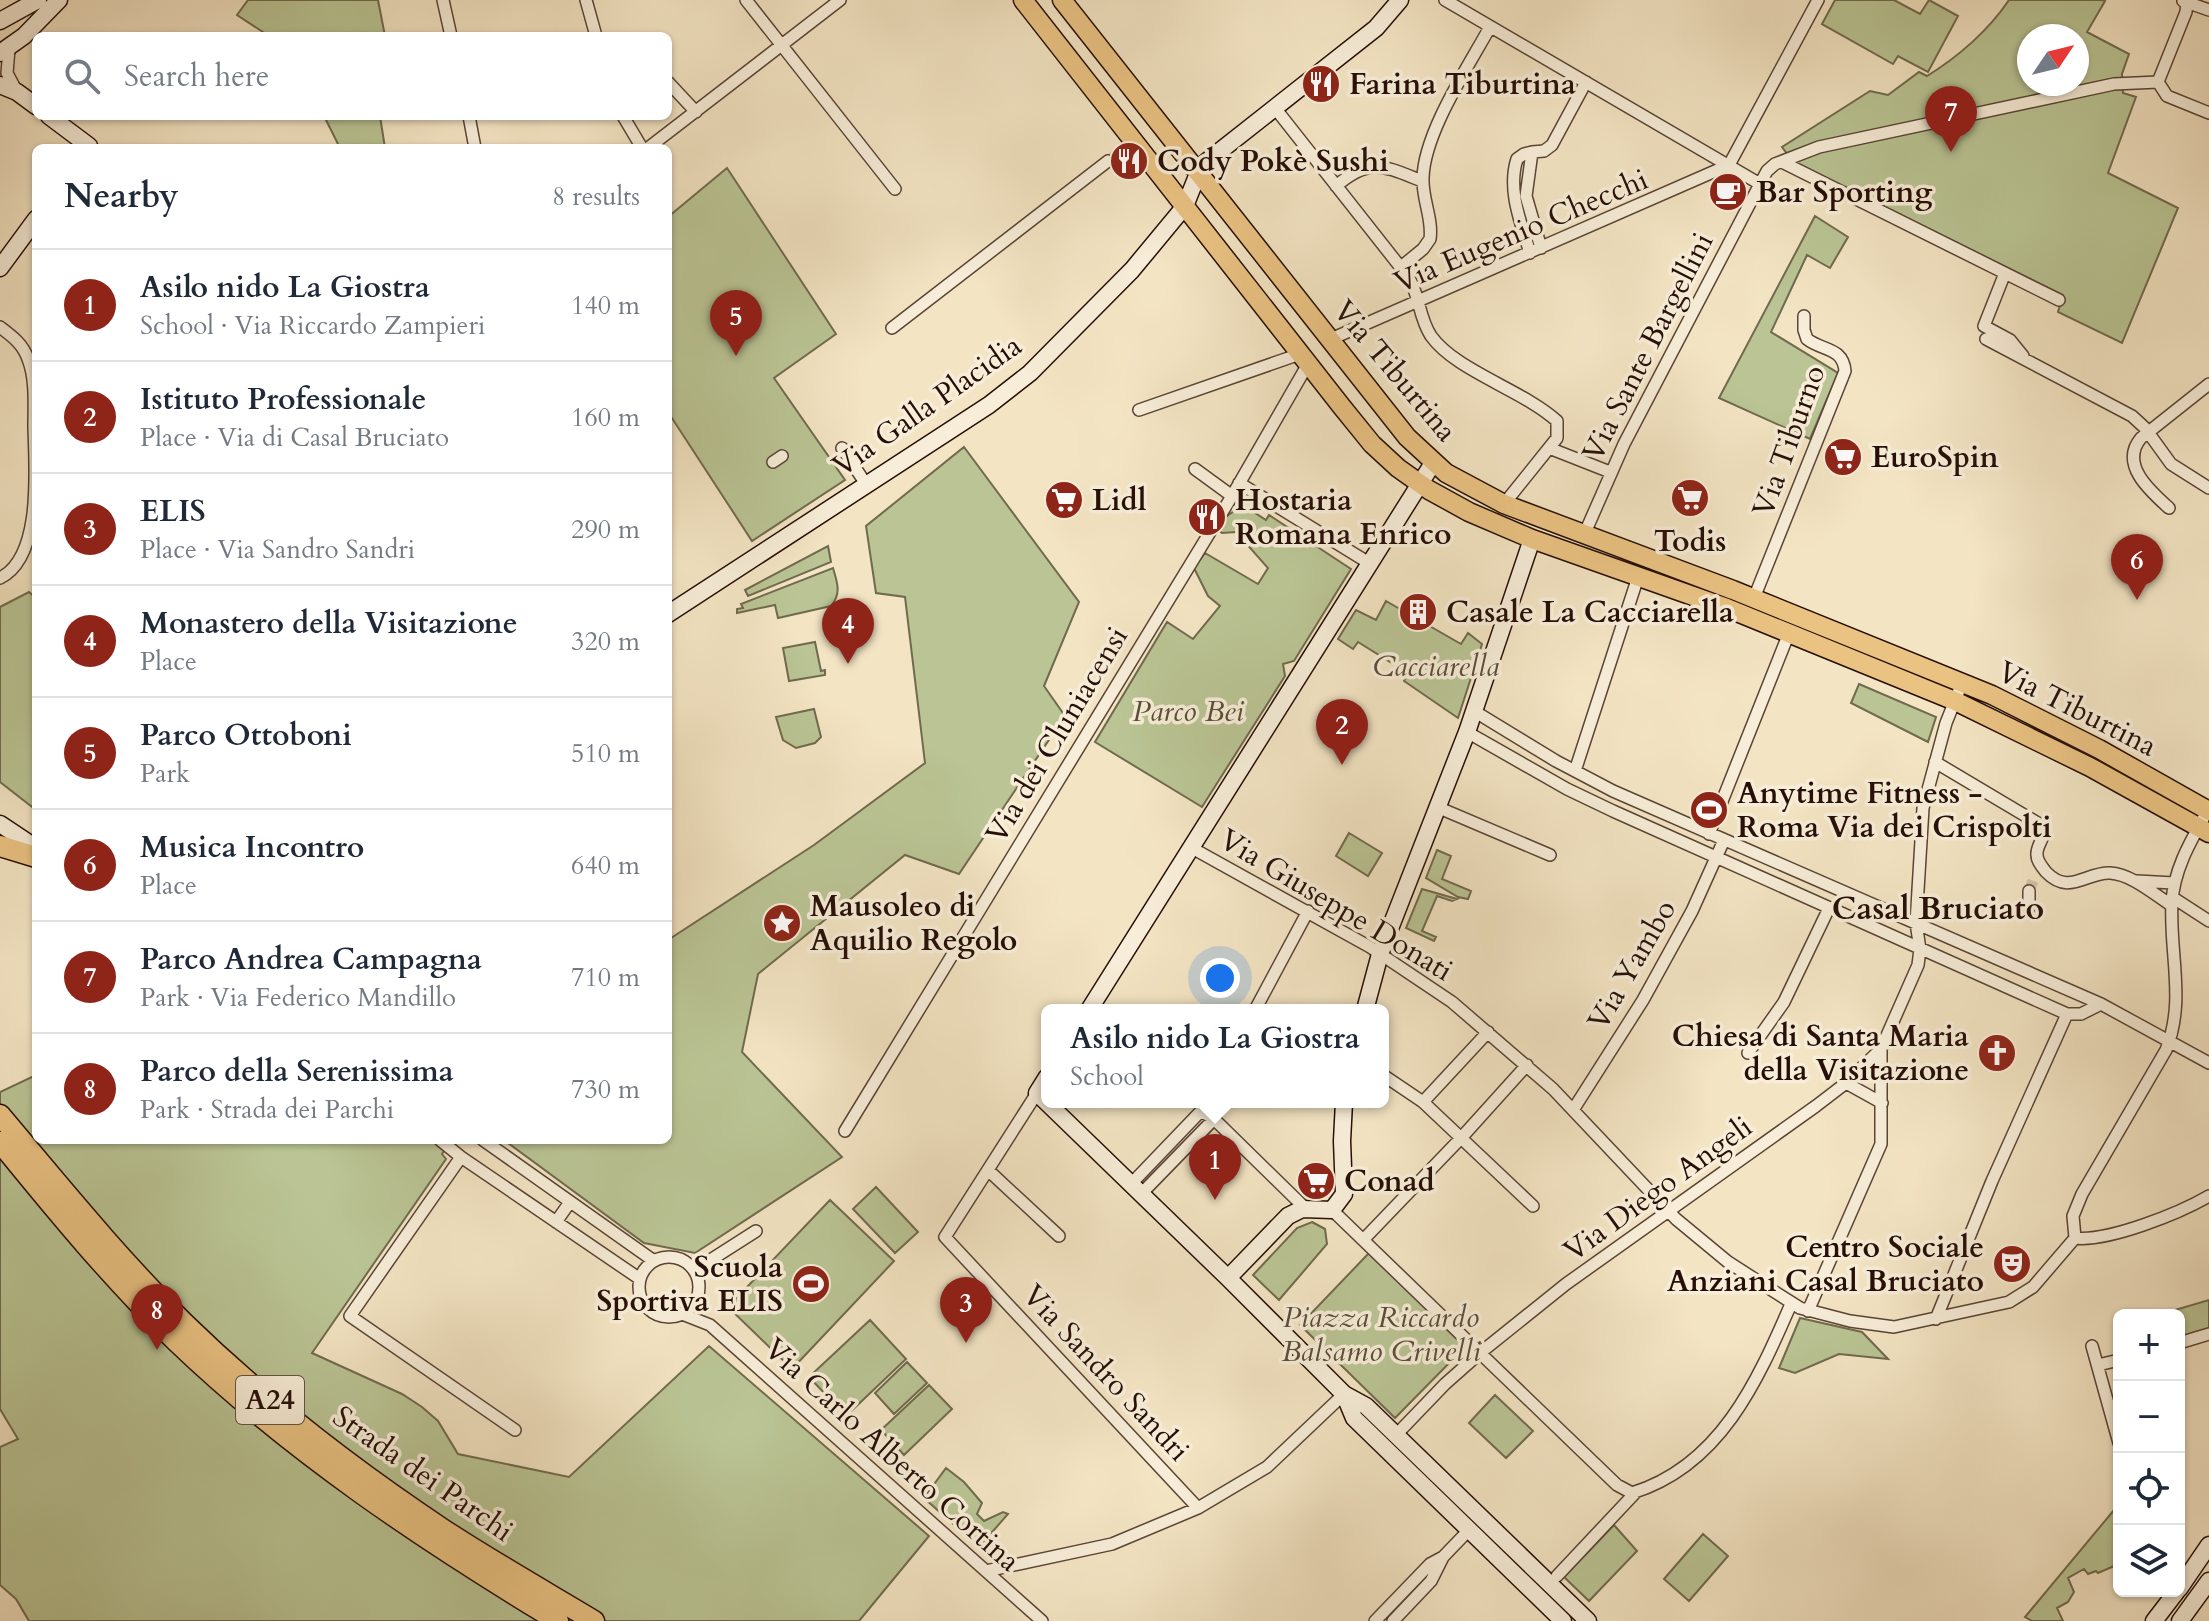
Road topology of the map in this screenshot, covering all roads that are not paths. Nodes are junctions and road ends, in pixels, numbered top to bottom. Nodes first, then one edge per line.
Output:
1 (38, 0) edge
2 (59, 0) edge
3 (443, 0) edge
4 (586, 0) edge
5 (746, 0) edge
6 (840, 0) edge
7 (1023, 0) edge
8 (1062, 0) edge
9 (1400, 0) edge
10 (1445, 0) edge
11 (1818, 0) edge
12 (2185, 1) edge
13 (2209, 10) edge
14 (3, 20) edge
15 (1490, 27) junction
16 (450, 32) edge
17 (595, 32) edge
18 (780, 45) junction
19 (8, 49) edge
20 (1586, 82) junction
21 (2158, 82) junction
22 (0, 85) edge
23 (672, 86) edge
24 (17, 92) junction
25 (32, 103) edge
26 (1275, 108) junction
27 (696, 112) junction
28 (2209, 113) edge
29 (54, 120) edge
30 (470, 120) edge
31 (626, 120) edge
32 (86, 144) edge
33 (474, 144) edge
34 (642, 144) edge
35 (651, 144) edge
36 (1108, 161) tunnel mouth
37 (1782, 162) junction
38 (1729, 165) junction
39 (1199, 173) junction
40 (1422, 181) junction
41 (1760, 184) junction
42 (1336, 186) junction
43 (895, 189) dead end
44 (1185, 206) junction
45 (32, 224) edge
46 (1535, 250) junction
47 (1401, 267) junction
48 (0, 268) edge
49 (2005, 273) junction
50 (2059, 300) dead end
51 (1418, 301) junction
52 (1804, 316) dead end
53 (0, 327) edge
54 (892, 328) dead end
55 (1331, 339) junction
56 (1986, 339) dead end
57 (2024, 358) junction
58 (1304, 359) junction
59 (32, 374) edge
60 (2209, 384) edge
61 (1139, 410) dead end
62 (2148, 432) junction
63 (842, 448) dead end
64 (1549, 448) junction
65 (1433, 463) junction
66 (1195, 469) dead end
67 (1610, 472) junction
68 (1239, 483) junction
69 (866, 484) junction
70 (1420, 484) junction
71 (2209, 488) edge
72 (1479, 492) junction
73 (1232, 496) junction
74 (1504, 504) junction
75 (2169, 508) dead end
76 (1469, 512) junction
77 (32, 519) edge
78 (1584, 535) junction
79 (1532, 539) junction
80 (1369, 563) junction
81 (1638, 577) junction
82 (0, 578) edge
83 (1754, 598) junction
84 (1730, 599) junction
85 (672, 611) edge
86 (1789, 633) junction
87 (1962, 683) junction
88 (1955, 701) junction
89 (1474, 711) junction
90 (1467, 732) junction
91 (1935, 762) junction
92 (1575, 771) junction
93 (1437, 807) junction
94 (2206, 820) edge
95 (0, 824) edge
96 (1709, 834) junction
97 (1724, 840) junction
98 (32, 845) edge
99 (0, 846) edge
100 (1192, 848) junction
101 (1550, 855) dead end
102 (32, 856) edge
103 (1716, 857) junction
104 (2040, 864) junction
105 (2034, 878) tunnel mouth
106 (2132, 881) junction
107 (2174, 883) junction
108 (2029, 891) tunnel mouth
109 (2172, 901) junction
110 (1829, 908) junction
111 (2029, 908) dead end
112 (1308, 911) junction
113 (2209, 921) edge
114 (1916, 923) junction
115 (1920, 949) junction
116 (1380, 954) junction
117 (1093, 1004) edge
118 (1258, 1004) edge
119 (1367, 1004) edge
120 (2101, 1004) junction
121 (2067, 1014) junction
122 (1488, 1032) junction
123 (2169, 1041) junction
124 (1881, 1049) junction
125 (1748, 1053) dead end
126 (2209, 1063) edge
127 (1527, 1065) junction
128 (1389, 1079) edge
129 (1846, 1083) junction
130 (1041, 1087) edge
131 (1037, 1093) junction
132 (1041, 1097) edge
133 (1423, 1102) junction
134 (1882, 1103) junction
135 (1052, 1108) edge
136 (1201, 1108) edge
137 (1205, 1108) edge
138 (1344, 1108) edge
139 (1573, 1110) junction
140 (0, 1115) edge
141 (1214, 1119) junction
142 (845, 1131) dead end
143 (1462, 1137) junction
144 (0, 1142) edge
145 (445, 1144) edge
146 (489, 1144) edge
147 (461, 1157) junction
148 (989, 1171) junction
149 (1136, 1189) junction
150 (2209, 1196) edge
151 (570, 1202) junction
152 (1533, 1206) dead end
153 (1306, 1209) junction
154 (1332, 1210) junction
155 (1668, 1212) junction
156 (556, 1222) junction
157 (756, 1231) dead end
158 (1059, 1236) dead end
159 (2075, 1238) junction
160 (1364, 1239) junction
161 (654, 1261) junction
162 (695, 1270) junction
163 (1228, 1278) junction
164 (640, 1279) junction
165 (697, 1299) junction
166 (1791, 1304) junction
167 (1808, 1311) junction
168 (682, 1314) junction
169 (1936, 1319) junction
170 (710, 1325) junction
171 (2209, 1334) edge
172 (2185, 1341) edge
173 (2092, 1346) dead end
174 (1480, 1353) junction
175 (2113, 1361) edge
176 (2098, 1365) junction
177 (1344, 1394) junction
178 (2113, 1421) edge
179 (515, 1430) dead end
180 (1396, 1435) junction
181 (1636, 1492) junction
182 (1198, 1508) junction
183 (1468, 1531) junction
184 (2209, 1545) edge
185 (1443, 1557) junction
186 (986, 1571) junction
187 (1557, 1576) dead end
188 (2185, 1580) edge
189 (2209, 1581) edge
190 (2163, 1599) edge
191 (1568, 1601) junction
192 (1556, 1619) edge
193 (558, 1621) edge
194 (594, 1621) edge
195 (1042, 1621) edge
196 (1375, 1621) edge
197 (1393, 1621) edge
198 (1588, 1621) edge
199 (2154, 1621) edge
200 (2180, 1621) edge

1 - 14 street
2 - 19 street
3 - 16 street
4 - 17 street
5 - 18 street
6 - 18 street
7 - 44 main road, Via Tiburtina
8 - 39 main road, Via Tiburtina
9 - 26 street
10 - 15 street
11 - 38 street
12 - 13 street
12 - 21 street
14 - 19 street
15 - 20 street
15 - 40 street
18 - 27 street
18 - 43 street
19 - 24 street
20 - 38 street
20 - 46 street
21 - 28 street
21 - 37 street
22 - 24 street
23 - 27 street
24 - 25 street
26 - 39 street
26 - 42 street
27 - 35 street
29 - 32 street
30 - 33 street
31 - 34 street
36 - 54 street
37 - 41 street, Via Sante Bargellini
37 - 49 street
38 - 41 street
38 - 46 street, Via Eugenio Checchi
39 - 44 street
39 - 55 main road, Via Tiburtina
40 - 42 street
40 - 47 street
41 - 67 street, Via Sante Bargellini
42 - 47 street
44 - 58 main road, Via Tiburtina
44 - 69 street, Via Galla Placidia
45 - 48 street
46 - 51 street, Via Eugenio Checchi
47 - 51 street
49 - 50 street
49 - 57 street
51 - 55 street, Via Eugenio Checchi
51 - 64 street
52 - 83 street, Via Tiburno
53 - 59 street
55 - 65 main road, Via Tiburtina
56 - 57 street
57 - 62 street
58 - 61 street
58 - 68 street, Via dei Cluniacensi
58 - 70 main road, Via Tiburtina
60 - 62 street
62 - 71 street
62 - 75 street
63 - 69 street
64 - 67 street
64 - 74 street
65 - 70 street
65 - 72 main road, Via Tiburtina
66 - 73 street
67 - 78 street, Via Sante Bargellini
68 - 73 street, Via dei Cluniacensi
68 - 80 street
69 - 85 street, Via Galla Placidia
70 - 76 main road, Via Tiburtina
70 - 80 street
72 - 74 main road, Via Tiburtina
72 - 76 street
73 - 142 street, Via dei Cluniacensi
74 - 78 main road, Via Tiburtina
76 - 79 main road, Via Tiburtina
77 - 82 street
78 - 84 main road, Via Tiburtina
79 - 81 main road, Via Tiburtina
79 - 89 street
80 - 100 street
81 - 84 main road, Via Tiburtina
81 - 92 street
83 - 84 main road, Via Tiburtina
83 - 87 main road, Via Tiburtina
84 - 86 main road, Via Tiburtina
86 - 88 main road, Via Tiburtina
86 - 96 street
87 - 88 street, Via Tiburtina
87 - 94 main road, Via Tiburtina
88 - 91 street, Via Diego Angeli
88 - 94 main road, Via Tiburtina
89 - 90 street
89 - 92 street
90 - 93 street
90 - 103 street
91 - 104 street
91 - 114 street, Via Diego Angeli
92 - 96 street
93 - 101 street
93 - 116 street
94 - 107 street
95 - 98 street
96 - 97 street
97 - 103 street, Via Yambo
97 - 114 street
99 - 102 highway
100 - 112 street, Via Giuseppe Donati
100 - 117 street
103 - 110 street
103 - 139 street, Via Yambo
104 - 105 street
104 - 106 street
106 - 107 street
106 - 109 street
107 - 109 street
108 - 111 street
109 - 113 street
109 - 123 street
110 - 115 street
110 - 125 street
112 - 116 street, Via Giuseppe Donati
112 - 118 street
114 - 115 street, Via Diego Angeli
114 - 120 street
115 - 121 street
115 - 124 street, Via Diego Angeli
116 - 119 street
116 - 122 street, Via Giuseppe Donati
120 - 121 street
120 - 123 street
121 - 169 street
122 - 127 street, Via Giuseppe Donati
122 - 133 street
123 - 126 street
123 - 159 street
124 - 129 street, Via Diego Angeli
124 - 134 street
127 - 139 street, Via Giuseppe Donati
127 - 143 street
128 - 133 street
129 - 134 street
129 - 155 street, Via Diego Angeli
130 - 131 street
131 - 132 street
131 - 148 street
133 - 143 street
134 - 167 street
135 - 149 street
136 - 149 street
137 - 141 street
138 - 154 street
139 - 155 street, Via Giuseppe Donati
140 - 194 highway, Strada dei Parchi / A24
141 - 149 street
141 - 153 street
143 - 152 street
143 - 160 street
144 - 193 highway, Strada dei Parchi / A24
145 - 147 street
146 - 151 street
147 - 156 street
147 - 179 street
148 - 158 street
148 - 182 street, Via Sandro Sandri
149 - 163 street
150 - 159 street
151 - 156 street
151 - 161 street
153 - 154 street
153 - 163 street
154 - 160 street
155 - 166 street, Via Giuseppe Donati
155 - 174 street, Via Diego Angeli
156 - 164 street
157 - 162 street
159 - 169 street, Via Giuseppe Donati
160 - 174 street
161 - 162 street
161 - 164 street
162 - 165 street, Via Carlo Alberto Cortina
163 - 177 street
164 - 168 street, Via Carlo Alberto Cortina
165 - 168 street
165 - 170 street, Via Carlo Alberto Cortina
166 - 167 street, Via Giuseppe Donati
166 - 181 street
167 - 169 street, Via Giuseppe Donati
168 - 170 street, Via Carlo Alberto Cortina
170 - 186 street, Via Carlo Alberto Cortina
171 - 172 street
173 - 176 street
174 - 180 street
174 - 181 street
175 - 176 street
176 - 178 street
177 - 180 street
177 - 182 street
177 - 183 street
180 - 191 street
181 - 187 street
182 - 186 street
183 - 185 street
183 - 192 street
184 - 188 street
185 - 196 street
185 - 197 street
186 - 195 street, Via Carlo Alberto Cortina
189 - 200 street
190 - 199 street
191 - 192 street
191 - 198 street

